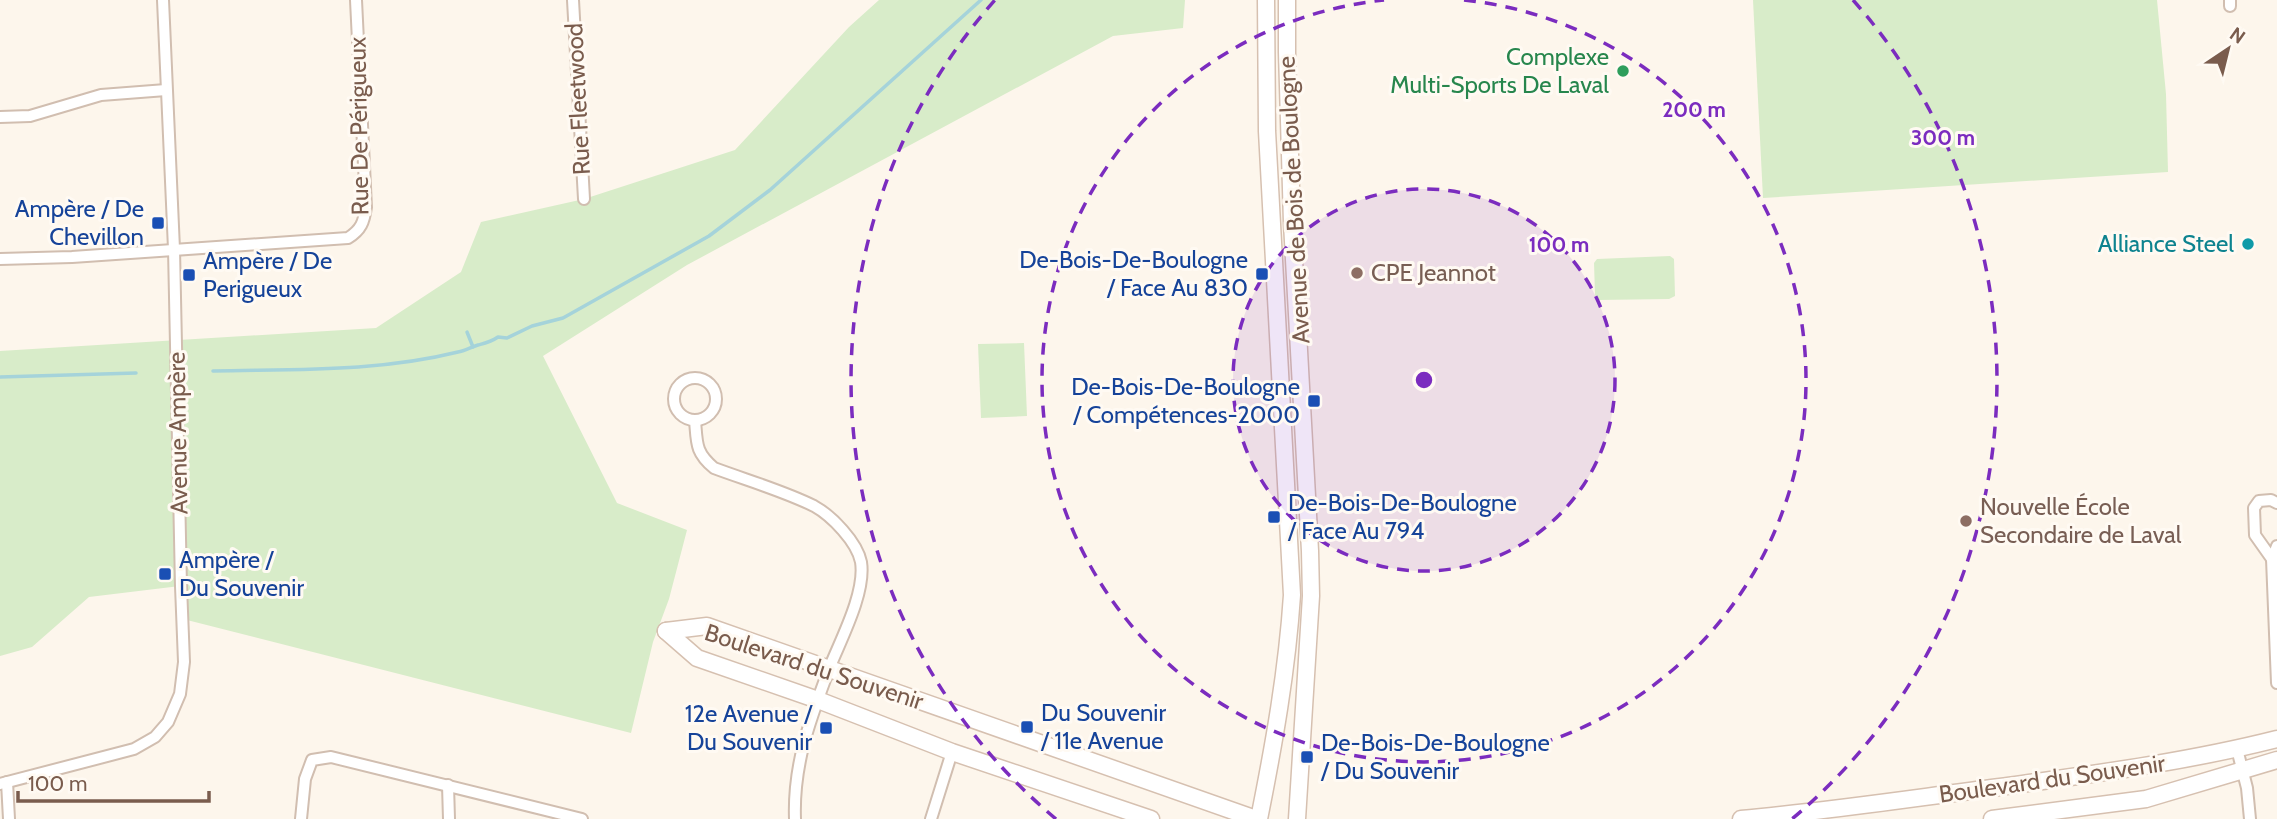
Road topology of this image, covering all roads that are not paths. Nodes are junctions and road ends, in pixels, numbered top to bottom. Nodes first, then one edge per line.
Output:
1 (163, 0) edge
2 (356, 0) edge
3 (573, 0) edge
4 (1266, 0) edge
5 (1287, 0) edge
6 (166, 90) junction
7 (0, 117) edge
8 (584, 199) dead end
9 (174, 248) junction
10 (0, 259) edge
11 (695, 420) dead end
12 (2277, 503) edge
13 (2277, 546) edge
14 (2272, 559) junction
15 (830, 669) junction
16 (2277, 683) edge
17 (818, 700) junction
18 (2277, 739) edge
19 (2238, 749) junction
20 (952, 752) junction
21 (2277, 761) edge
22 (2243, 769) junction
23 (3, 783) edge
24 (448, 785) junction
25 (1821, 815) edge
26 (9, 819) edge
27 (301, 819) edge
28 (450, 819) edge
29 (582, 819) edge
30 (795, 819) edge
31 (932, 819) edge
32 (1151, 819) edge
33 (1258, 819) edge
34 (1297, 819) edge
35 (1741, 819) edge
36 (1993, 819) edge
37 (2250, 819) edge

1 - 6 street, Avenue Ampère
2 - 9 street, Rue De Périgueux
3 - 8 street, Rue Fleetwood
4 - 33 street, Avenue de Bois de Boulogne
5 - 34 street, Avenue de Bois de Boulogne
6 - 7 street
6 - 9 street, Avenue Ampère
9 - 10 street
9 - 23 street, Avenue Ampère
11 - 15 street
12 - 14 street
13 - 14 street
14 - 16 street
15 - 17 street
15 - 17 street, Boulevard du Souvenir
15 - 33 street, Boulevard du Souvenir
17 - 20 street, Boulevard du Souvenir
17 - 30 street
18 - 19 street, Boulevard du Souvenir
19 - 22 street
19 - 25 street, Boulevard du Souvenir
20 - 31 street
20 - 32 street, Boulevard du Souvenir
21 - 22 street, Boulevard du Souvenir
22 - 36 street, Boulevard du Souvenir
22 - 37 street
23 - 26 street
24 - 27 street
24 - 28 street
24 - 29 street
25 - 35 street, Boulevard du Souvenir

